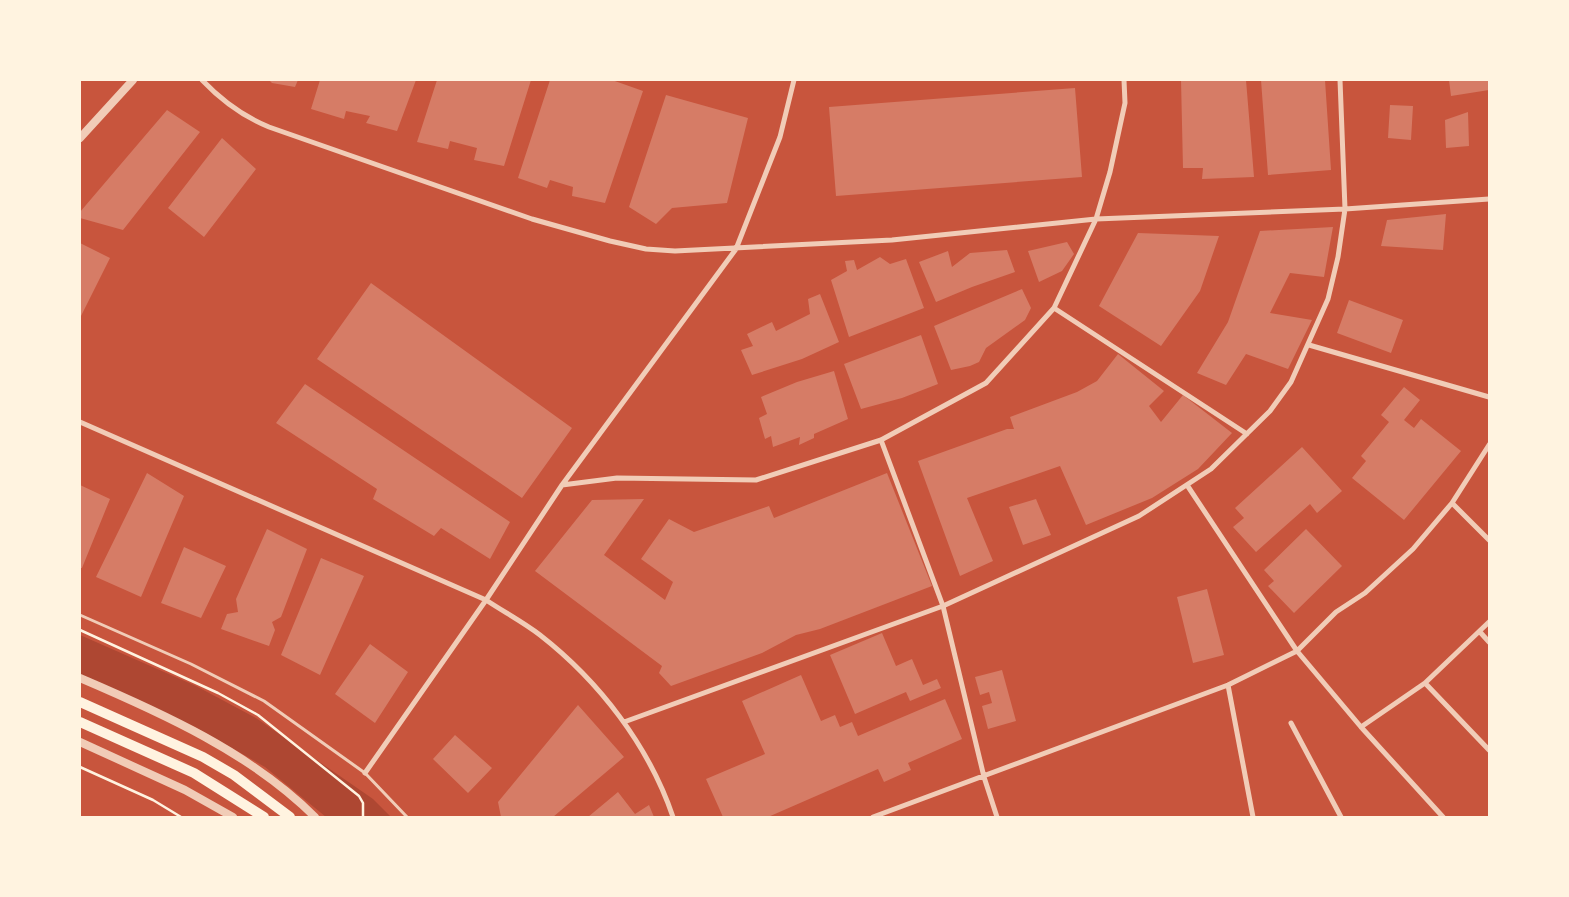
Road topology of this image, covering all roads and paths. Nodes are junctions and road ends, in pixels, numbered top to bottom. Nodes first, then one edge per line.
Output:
1 (133, 80) edge
2 (202, 80) edge
3 (794, 80) edge
4 (1124, 80) edge
5 (1340, 80) edge
6 (80, 138) edge
7 (1489, 200) edge
8 (1345, 210) junction
9 (1096, 219) junction
10 (736, 249) junction
11 (1054, 308) junction
12 (1309, 345) junction
13 (1489, 397) edge
14 (80, 422) edge
15 (1247, 434) junction
16 (881, 440) junction
17 (1489, 445) edge
18 (562, 485) junction
19 (1188, 485) junction
20 (1452, 503) junction
21 (1489, 540) edge
22 (486, 600) junction
23 (943, 606) junction
24 (80, 615) edge
25 (1489, 622) edge
26 (80, 630) edge
27 (1480, 632) junction
28 (1489, 642) edge
29 (1297, 650) junction
30 (80, 678) edge
31 (1228, 684) junction
32 (1425, 684) junction
33 (80, 702) edge
34 (80, 722) edge
35 (624, 722) junction
36 (1291, 723) dead end
37 (1361, 726) junction
38 (80, 742) edge
39 (1489, 750) edge
40 (80, 767) edge
41 (365, 773) junction
42 (984, 777) junction
43 (180, 817) edge
44 (233, 817) edge
45 (264, 817) edge
46 (290, 817) edge
47 (315, 817) edge
48 (363, 817) edge
49 (407, 817) edge
50 (673, 817) edge
51 (873, 817) edge
52 (997, 817) edge
53 (1252, 817) edge
54 (1341, 817) edge
55 (1443, 817) edge

1 - 6 street
2 - 10 street
3 - 10 street
4 - 9 street
5 - 8 street
7 - 8 street
8 - 9 street
8 - 12 street
9 - 10 street
9 - 11 street
10 - 18 street
11 - 15 street
11 - 16 street
12 - 13 street
12 - 15 street
14 - 22 street
15 - 19 street
16 - 18 street
16 - 23 street
17 - 20 street
18 - 22 street
19 - 23 street
19 - 29 street
20 - 21 street
20 - 29 street
22 - 35 street
22 - 41 street
23 - 35 street
23 - 42 street
24 - 41 lane
25 - 27 street
26 - 48 path
27 - 28 street
27 - 32 street
29 - 31 street
29 - 37 street
30 - 47 street
31 - 42 street
31 - 53 street
32 - 37 street
32 - 39 street
33 - 46 highway
34 - 45 highway
35 - 50 street
36 - 54 street
37 - 55 street
38 - 44 street
40 - 43 path
41 - 49 lane
42 - 51 street
42 - 52 street

